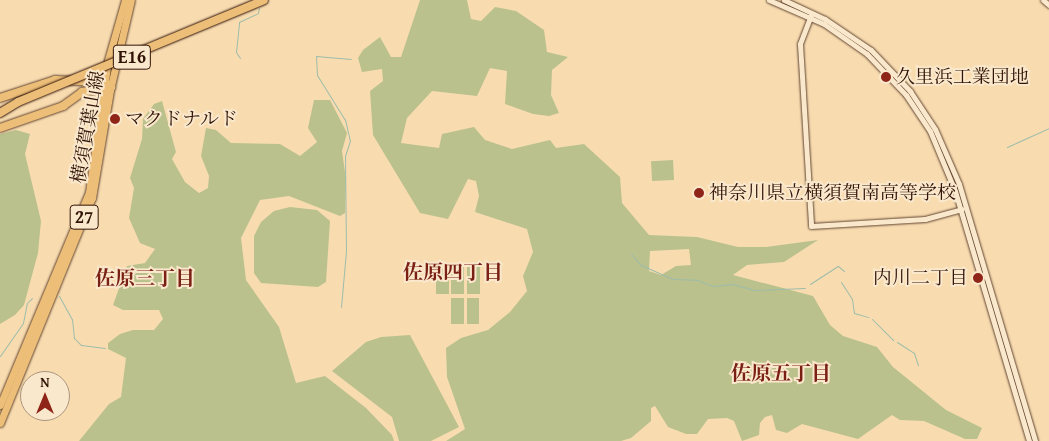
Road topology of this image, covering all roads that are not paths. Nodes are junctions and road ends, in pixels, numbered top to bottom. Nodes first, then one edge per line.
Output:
1 (125, 0) edge
2 (131, 0) edge
3 (256, 0) edge
4 (264, 0) edge
5 (769, 0) edge
6 (784, 0) edge
7 (1043, 0) edge
8 (1049, 5) edge
9 (811, 15) junction
10 (106, 86) junction
11 (0, 98) edge
12 (0, 106) edge
13 (0, 113) edge
14 (0, 128) edge
15 (963, 208) junction
16 (0, 405) edge
17 (0, 423) edge
18 (1029, 441) edge
19 (1035, 441) edge

1 - 10 main road, 横須賀葉山線 / 27
2 - 10 main road, 横須賀葉山線 / 27
3 - 12 highway, E16, bridge
4 - 13 highway, E16, bridge
5 - 9 street
6 - 9 street
7 - 8 street
9 - 15 street
9 - 15 street
10 - 11 highway
10 - 14 highway
10 - 16 main road, 横須賀葉山線 / 27
10 - 17 main road, 横須賀葉山線 / 27
15 - 18 street
15 - 19 street

